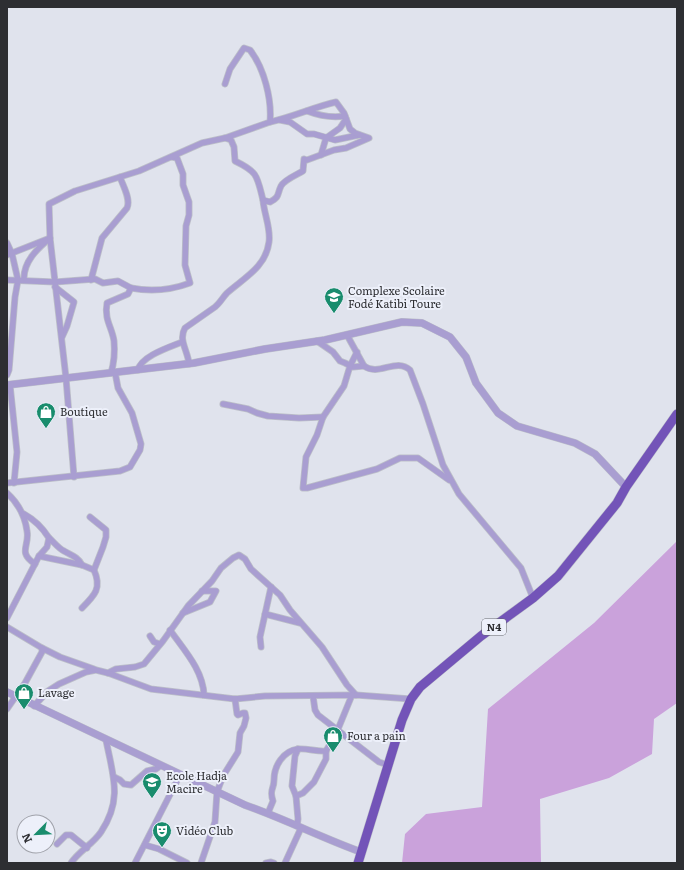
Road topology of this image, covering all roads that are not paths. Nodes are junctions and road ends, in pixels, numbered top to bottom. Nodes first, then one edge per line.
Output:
1 (225, 84) dead end
2 (308, 111) junction
3 (346, 118) junction
4 (278, 120) junction
5 (270, 122) junction
6 (360, 135) junction
7 (225, 138) junction
8 (326, 138) junction
9 (321, 155) junction
10 (171, 157) junction
11 (120, 177) junction
12 (263, 200) junction
13 (50, 238) junction
14 (7, 243) edge
15 (9, 255) edge
16 (7, 280) edge
17 (21, 280) junction
18 (91, 280) junction
19 (56, 285) junction
20 (131, 288) junction
21 (347, 335) junction
22 (62, 338) junction
23 (317, 341) junction
24 (182, 342) junction
25 (357, 352) junction
26 (189, 364) junction
27 (350, 366) junction
28 (364, 366) junction
29 (138, 370) junction
30 (113, 372) junction
31 (7, 375) edge
32 (66, 378) junction
33 (8, 385) edge
34 (223, 404) dead end
35 (677, 414) edge
36 (323, 417) junction
37 (74, 477) junction
38 (450, 480) junction
39 (7, 483) edge
40 (14, 483) junction
41 (626, 487) junction
42 (7, 492) edge
43 (24, 514) junction
44 (90, 517) dead end
45 (49, 538) junction
46 (39, 556) junction
47 (34, 564) junction
48 (82, 565) junction
49 (94, 570) junction
50 (271, 587) junction
51 (202, 591) junction
52 (533, 598) junction
53 (82, 608) dead end
54 (183, 613) junction
55 (265, 614) junction
56 (7, 618) edge
57 (301, 623) junction
58 (7, 627) edge
59 (170, 630) junction
60 (150, 636) dead end
61 (160, 644) junction
62 (261, 646) dead end
63 (42, 648) junction
64 (96, 670) junction
65 (108, 673) junction
66 (7, 692) edge
67 (204, 695) junction
68 (354, 695) junction
69 (16, 696) junction
70 (313, 696) junction
71 (235, 699) junction
72 (411, 699) junction
73 (34, 706) junction
74 (7, 709) edge
75 (338, 729) junction
76 (106, 740) junction
77 (298, 749) junction
78 (326, 751) junction
79 (388, 765) junction
80 (160, 766) junction
81 (180, 775) junction
82 (114, 777) junction
83 (217, 792) junction
84 (296, 796) junction
85 (268, 813) junction
86 (299, 827) junction
87 (57, 844) dead end
88 (145, 845) junction
89 (87, 848) junction
90 (361, 852) junction
91 (72, 863) edge
92 (135, 863) edge
93 (187, 863) edge
94 (201, 863) edge
95 (266, 863) edge
96 (274, 863) edge
97 (285, 863) edge
98 (358, 863) edge

1 - 5 street
2 - 3 street
2 - 3 street
2 - 4 street
3 - 6 street
3 - 8 street
4 - 5 street
4 - 8 street
5 - 7 street
6 - 8 street
6 - 9 street
7 - 10 street
7 - 12 street
8 - 9 street
9 - 12 street
10 - 11 street
10 - 20 street
11 - 13 street
11 - 18 street
12 - 24 street
13 - 15 street
13 - 17 street
13 - 19 street
14 - 15 street
15 - 17 street
16 - 17 street
17 - 19 street
17 - 31 street
18 - 19 street
18 - 20 street
19 - 22 street
19 - 22 street
20 - 30 street
21 - 23 street
21 - 25 street
21 - 41 street
22 - 32 street
23 - 26 street
23 - 27 street
24 - 26 street
24 - 29 street
25 - 27 street
25 - 28 street
26 - 29 street
27 - 28 street
27 - 36 street
28 - 38 street
29 - 30 street
30 - 32 street
30 - 37 street
32 - 33 street
32 - 37 street
33 - 40 street
34 - 36 street
35 - 41 highway, N4
36 - 38 street
37 - 40 street
38 - 52 street
39 - 40 street
41 - 52 highway, N4
42 - 43 street
43 - 45 street
43 - 47 street
44 - 49 street
45 - 46 street
45 - 48 street
46 - 47 street
46 - 48 street
47 - 56 street
48 - 49 street
49 - 53 street
50 - 51 street
50 - 55 street
50 - 57 street
51 - 54 street
51 - 54 street
52 - 72 highway, N4
54 - 59 street
55 - 57 street
55 - 62 street
57 - 68 street
58 - 63 street
59 - 61 street
59 - 67 street
60 - 61 street
61 - 65 street
63 - 64 street
63 - 69 street
64 - 65 street
64 - 73 street
65 - 67 street
66 - 69 street
67 - 71 street
68 - 70 street
68 - 72 street
68 - 75 street
69 - 73 street
69 - 74 street
70 - 71 street
70 - 75 street
71 - 83 street
72 - 79 highway, N4
73 - 76 street
75 - 78 street
75 - 79 street
76 - 80 street
76 - 82 street
77 - 78 street
77 - 84 street
77 - 85 street
78 - 84 street
79 - 90 highway, N4
80 - 81 street
80 - 82 street
81 - 83 street
81 - 88 street
82 - 89 street
83 - 85 street
83 - 94 street
84 - 86 street
85 - 86 street
86 - 90 street
86 - 97 street
87 - 89 street
88 - 92 street
88 - 93 street
89 - 91 street
90 - 98 highway, N4
95 - 96 street

